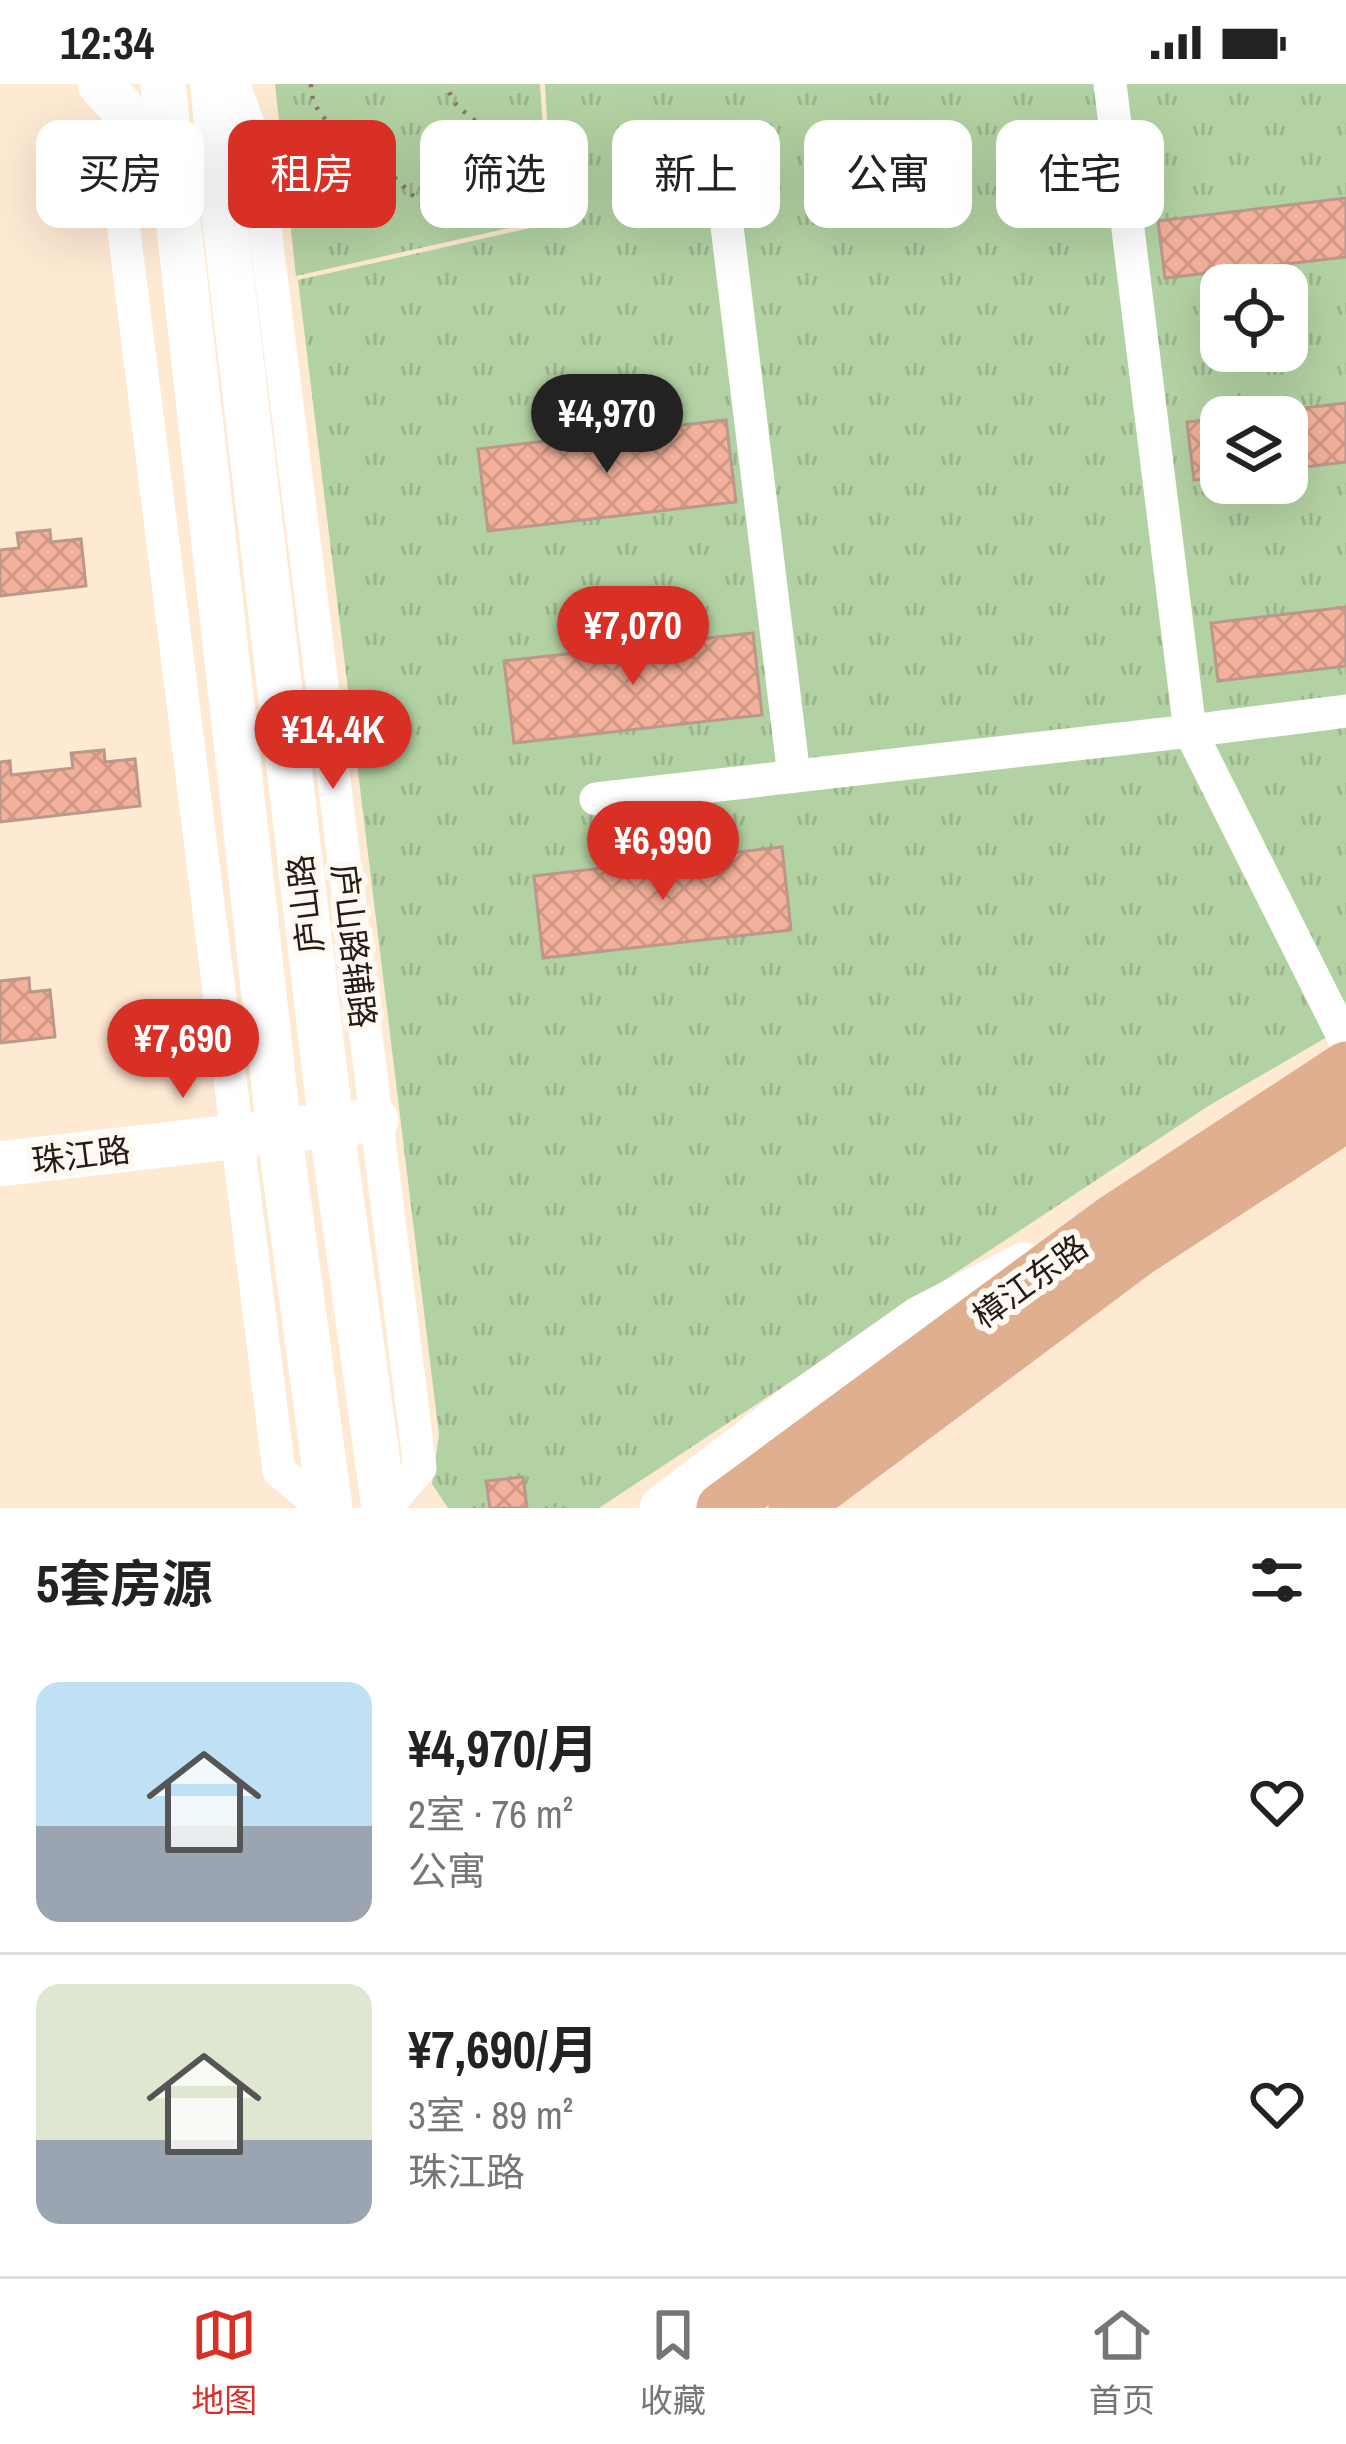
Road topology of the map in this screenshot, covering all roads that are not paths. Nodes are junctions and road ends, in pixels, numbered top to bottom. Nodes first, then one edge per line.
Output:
1 (163, 84) edge
2 (1110, 84) edge
3 (228, 85) edge
4 (110, 95) edge
5 (167, 120) edge
6 (178, 228) edge
7 (727, 228) edge
8 (1346, 711) edge
9 (1190, 731) junction
10 (794, 776) junction
11 (596, 799) dead end
12 (1346, 1042) edge
13 (1346, 1067) edge
14 (1346, 1115) edge
15 (354, 1122) junction
16 (259, 1133) junction
17 (0, 1164) edge
18 (1113, 1220) junction
19 (327, 1508) edge
20 (384, 1508) edge
21 (662, 1508) edge
22 (722, 1508) edge
23 (794, 1508) edge

1 - 5 main road, 庐山路
2 - 9 street
3 - 15 main road, 庐山路
3 - 15 street, 庐山路辅路
4 - 16 street
6 - 16 main road, 庐山路
7 - 10 street
8 - 9 street
9 - 10 street
9 - 12 street
10 - 11 street
13 - 18 main road, 樟江东路
14 - 23 main road, 樟江东路
15 - 16 main road, 珠江路
15 - 20 main road, 庐山路
16 - 17 main road, 珠江路
16 - 19 main road, 庐山路
18 - 21 main road
18 - 22 main road, 樟江东路

